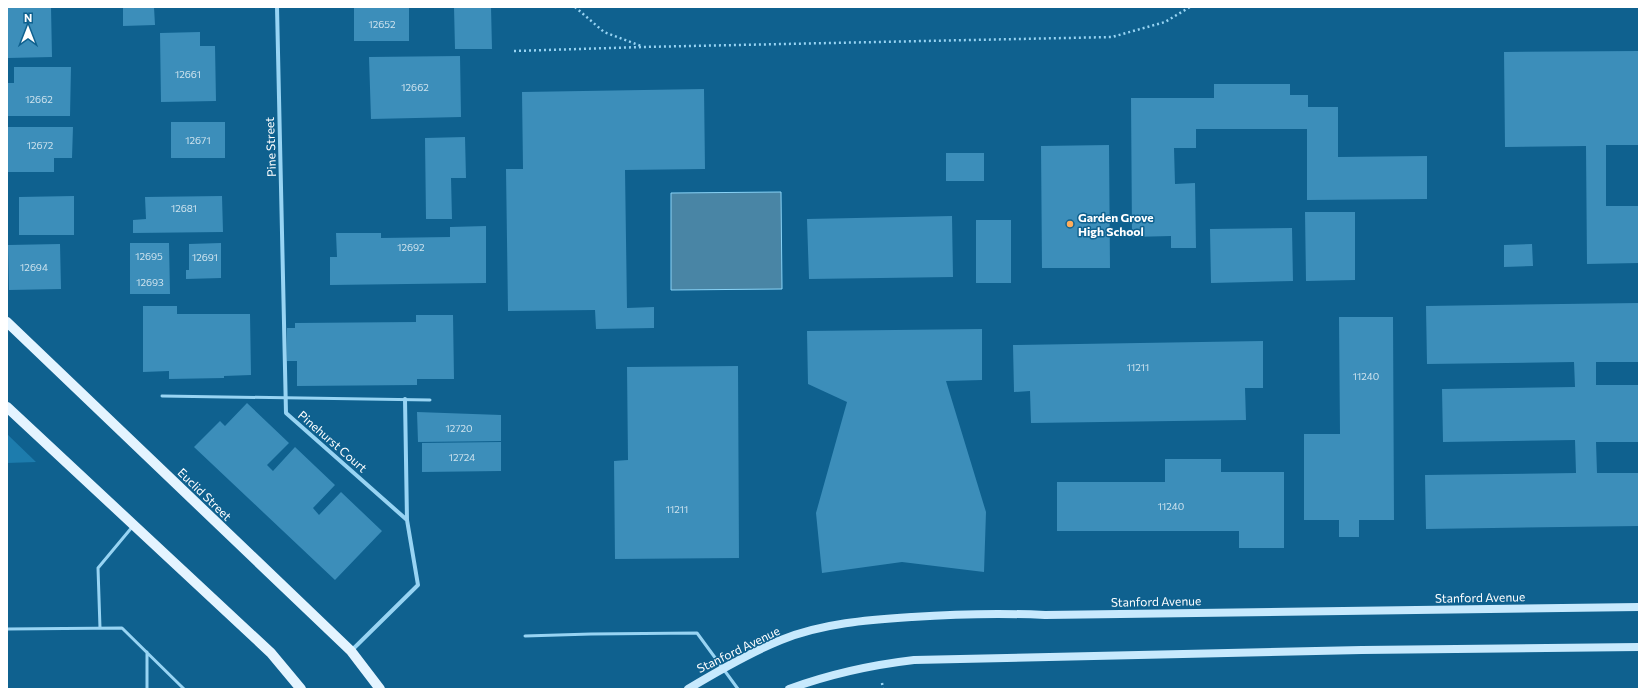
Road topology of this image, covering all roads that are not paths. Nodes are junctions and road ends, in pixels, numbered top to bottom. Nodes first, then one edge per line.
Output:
1 (277, 7) edge
2 (284, 287) joint
3 (7, 322) edge
4 (162, 396) dead end
5 (286, 397) junction
6 (405, 399) junction
7 (430, 400) dead end
8 (7, 407) edge
9 (407, 520) junction
10 (134, 525) junction
11 (1639, 607) edge
12 (100, 628) junction
13 (7, 629) edge
14 (525, 636) dead end
15 (1639, 647) edge
16 (350, 651) junction
17 (147, 652) junction
18 (723, 668) junction
19 (147, 689) edge
20 (184, 689) edge
21 (301, 689) edge
22 (380, 689) edge
23 (688, 689) edge
24 (738, 689) edge
25 (789, 689) edge

1 - 2 street, Pine Street
2 - 5 street, Pinehurst Court
3 - 16 main road, Euclid Street
4 - 5 lane
5 - 6 lane
5 - 9 street, Pinehurst Court
6 - 7 lane
6 - 9 street
8 - 10 main road
9 - 16 street
10 - 12 lane
10 - 21 main road
11 - 18 street, Stanford Avenue
12 - 13 lane
12 - 17 lane
14 - 18 lane
15 - 25 street
16 - 22 main road, Euclid Street
17 - 19 lane
17 - 20 lane
18 - 23 street, Stanford Avenue
18 - 24 lane

